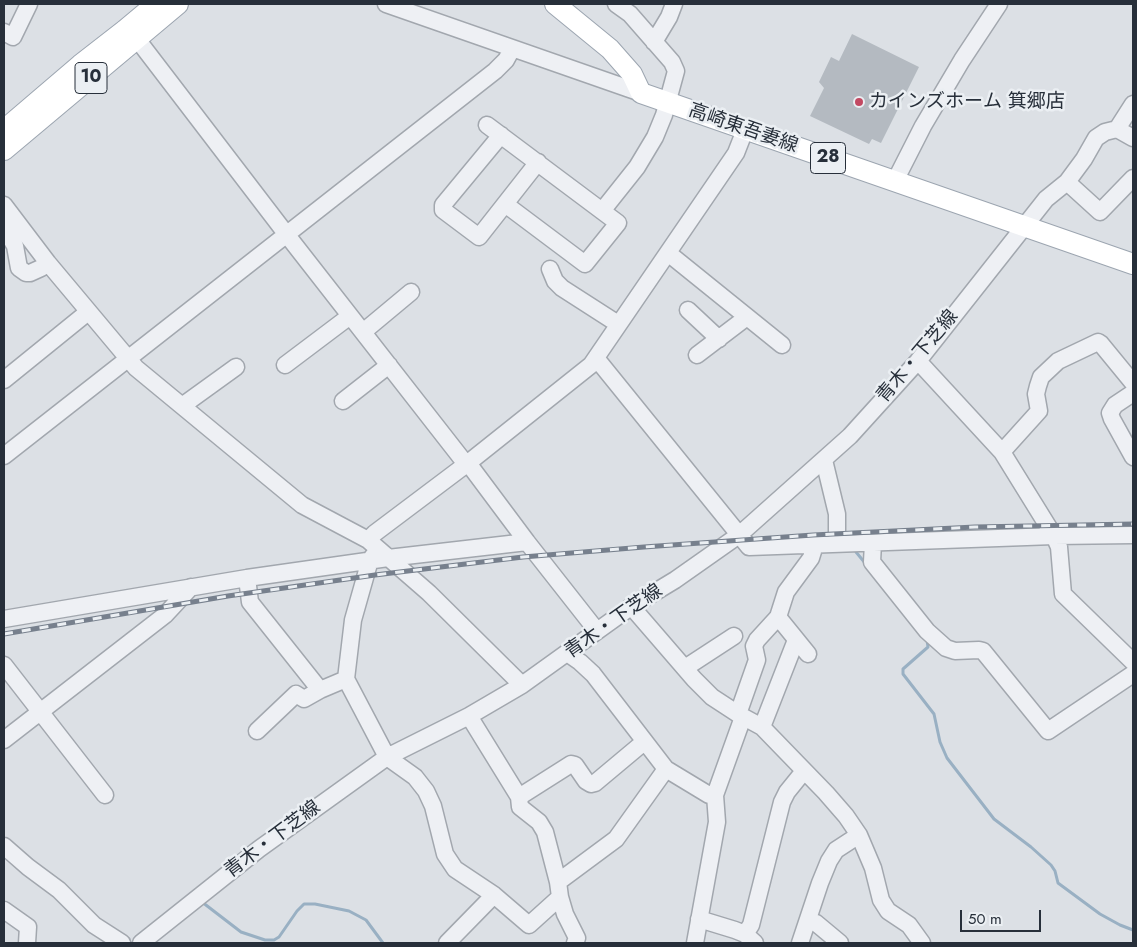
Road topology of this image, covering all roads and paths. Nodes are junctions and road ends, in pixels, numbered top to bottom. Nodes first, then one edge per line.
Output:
1 (29, 4) edge
2 (156, 4) edge
3 (178, 4) edge
4 (386, 4) edge
5 (555, 4) edge
6 (616, 4) edge
7 (674, 4) edge
8 (1000, 4) edge
9 (4, 32) edge
10 (137, 39) junction
11 (654, 42) junction
12 (512, 49) junction
13 (641, 93) junction
14 (668, 102) junction
15 (1133, 104) edge
16 (487, 125) dead end
17 (1117, 129) junction
18 (4, 130) edge
19 (745, 130) junction
20 (501, 135) junction
21 (1133, 138) edge
22 (4, 150) edge
23 (538, 162) junction
24 (1133, 178) edge
25 (895, 181) junction
26 (1067, 182) junction
27 (505, 204) junction
28 (4, 205) edge
29 (602, 211) junction
30 (1024, 226) junction
31 (4, 227) edge
32 (287, 235) junction
33 (668, 253) junction
34 (48, 263) junction
35 (1133, 264) edge
36 (550, 269) dead end
37 (411, 292) dead end
38 (688, 310) dead end
39 (88, 312) junction
40 (350, 316) junction
41 (747, 317) junction
42 (618, 324) junction
43 (363, 332) junction
44 (719, 339) junction
45 (782, 345) dead end
46 (697, 355) dead end
47 (596, 358) junction
48 (128, 359) junction
49 (918, 361) junction
50 (285, 364) dead end
51 (389, 365) junction
52 (236, 367) dead end
53 (4, 380) edge
54 (1133, 383) edge
55 (1133, 393) edge
56 (343, 401) dead end
57 (182, 406) junction
58 (1002, 452) junction
59 (4, 456) edge
60 (1133, 456) edge
61 (824, 460) junction
62 (468, 462) junction
63 (739, 535) junction
64 (1133, 535) edge
65 (1054, 536) junction
66 (527, 542) junction
67 (873, 543) junction
68 (837, 544) junction
69 (815, 545) junction
70 (376, 552) junction
71 (246, 578) junction
72 (191, 588) junction
73 (632, 606) junction
74 (778, 617) junction
75 (4, 618) edge
76 (597, 630) junction
77 (734, 636) dead end
78 (796, 640) junction
79 (567, 653) junction
80 (808, 654) dead end
81 (1133, 662) edge
82 (4, 666) edge
83 (685, 668) junction
84 (1133, 674) edge
85 (346, 679) junction
86 (522, 685) junction
87 (320, 690) junction
88 (41, 712) junction
89 (469, 716) junction
90 (740, 716) junction
91 (762, 727) junction
92 (257, 731) dead end
93 (4, 740) edge
94 (644, 742) junction
95 (387, 757) junction
96 (666, 769) junction
97 (804, 771) junction
98 (105, 795) dead end
99 (715, 795) junction
100 (519, 797) junction
101 (859, 835) junction
102 (5, 849) edge
103 (559, 890) junction
104 (494, 895) junction
105 (4, 910) edge
106 (698, 919) junction
107 (808, 920) junction
108 (750, 939) edge
109 (28, 943) edge
110 (122, 943) edge
111 (140, 943) edge
112 (447, 943) edge
113 (575, 943) edge
114 (695, 943) edge
115 (800, 943) edge
116 (840, 943) edge
117 (922, 943) edge

1 - 9 street
2 - 18 main road, 10
3 - 10 main road, 10
4 - 12 street
5 - 13 main road
6 - 11 street
7 - 11 street
8 - 25 street
10 - 22 main road, 10
10 - 32 street
11 - 14 street
12 - 13 street
12 - 32 street
13 - 14 main road, 高崎東吾妻線 / 28
14 - 19 main road, 高崎東吾妻線 / 28
14 - 29 street
15 - 17 street
16 - 20 street
17 - 21 street
17 - 26 street, 青木・下芝線
19 - 25 main road, 高崎東吾妻線 / 28
19 - 33 street
20 - 23 street
20 - 27 street
23 - 27 street
23 - 29 street
24 - 26 street
25 - 30 main road, 高崎東吾妻線 / 28
26 - 30 street, 青木・下芝線
27 - 29 street
28 - 34 street
30 - 35 main road, 高崎東吾妻線 / 28
30 - 49 street, 青木・下芝線
31 - 34 street
32 - 40 street
32 - 48 street
33 - 41 street
33 - 42 street
34 - 39 street
36 - 42 street
37 - 43 street
38 - 44 street
39 - 48 street
39 - 53 street
40 - 43 street
40 - 50 street
41 - 44 street
41 - 45 street
42 - 47 street
43 - 51 street
44 - 46 street
47 - 62 street
47 - 63 street
48 - 57 street
48 - 59 street
49 - 58 street
49 - 61 street, 青木・下芝線
51 - 56 street
51 - 62 street
52 - 57 street
54 - 58 street
55 - 60 street
57 - 70 street
58 - 65 street
61 - 63 street, 青木・下芝線
61 - 68 street
62 - 66 street
62 - 70 street
63 - 69 street
63 - 73 street, 青木・下芝線
64 - 65 street
65 - 67 street
65 - 81 street
66 - 70 street
66 - 76 street
67 - 68 street
67 - 84 street
68 - 69 street
69 - 74 street
70 - 71 street
70 - 85 street
70 - 86 street
71 - 72 street
71 - 87 street
72 - 75 street
72 - 88 street
73 - 76 street, 青木・下芝線
73 - 83 street
74 - 78 street
74 - 90 street
76 - 79 street, 青木・下芝線
77 - 83 street
78 - 80 street
78 - 91 street
79 - 86 street, 青木・下芝線
79 - 94 street
82 - 88 street
83 - 90 street
85 - 87 street
85 - 95 street
86 - 89 street, 青木・下芝線
87 - 92 street
88 - 93 street
88 - 98 street
89 - 95 street, 青木・下芝線
89 - 100 street
90 - 91 street
90 - 99 street
91 - 97 street
94 - 96 street
94 - 100 street
95 - 104 street
95 - 111 street, 青木・下芝線
96 - 99 street
96 - 103 street
97 - 101 street
97 - 108 street
99 - 106 street
100 - 103 street
101 - 107 street
101 - 117 street
102 - 110 street
103 - 104 street
103 - 113 street
104 - 112 street
105 - 109 street
106 - 108 street
106 - 114 street
107 - 115 street
107 - 116 street

